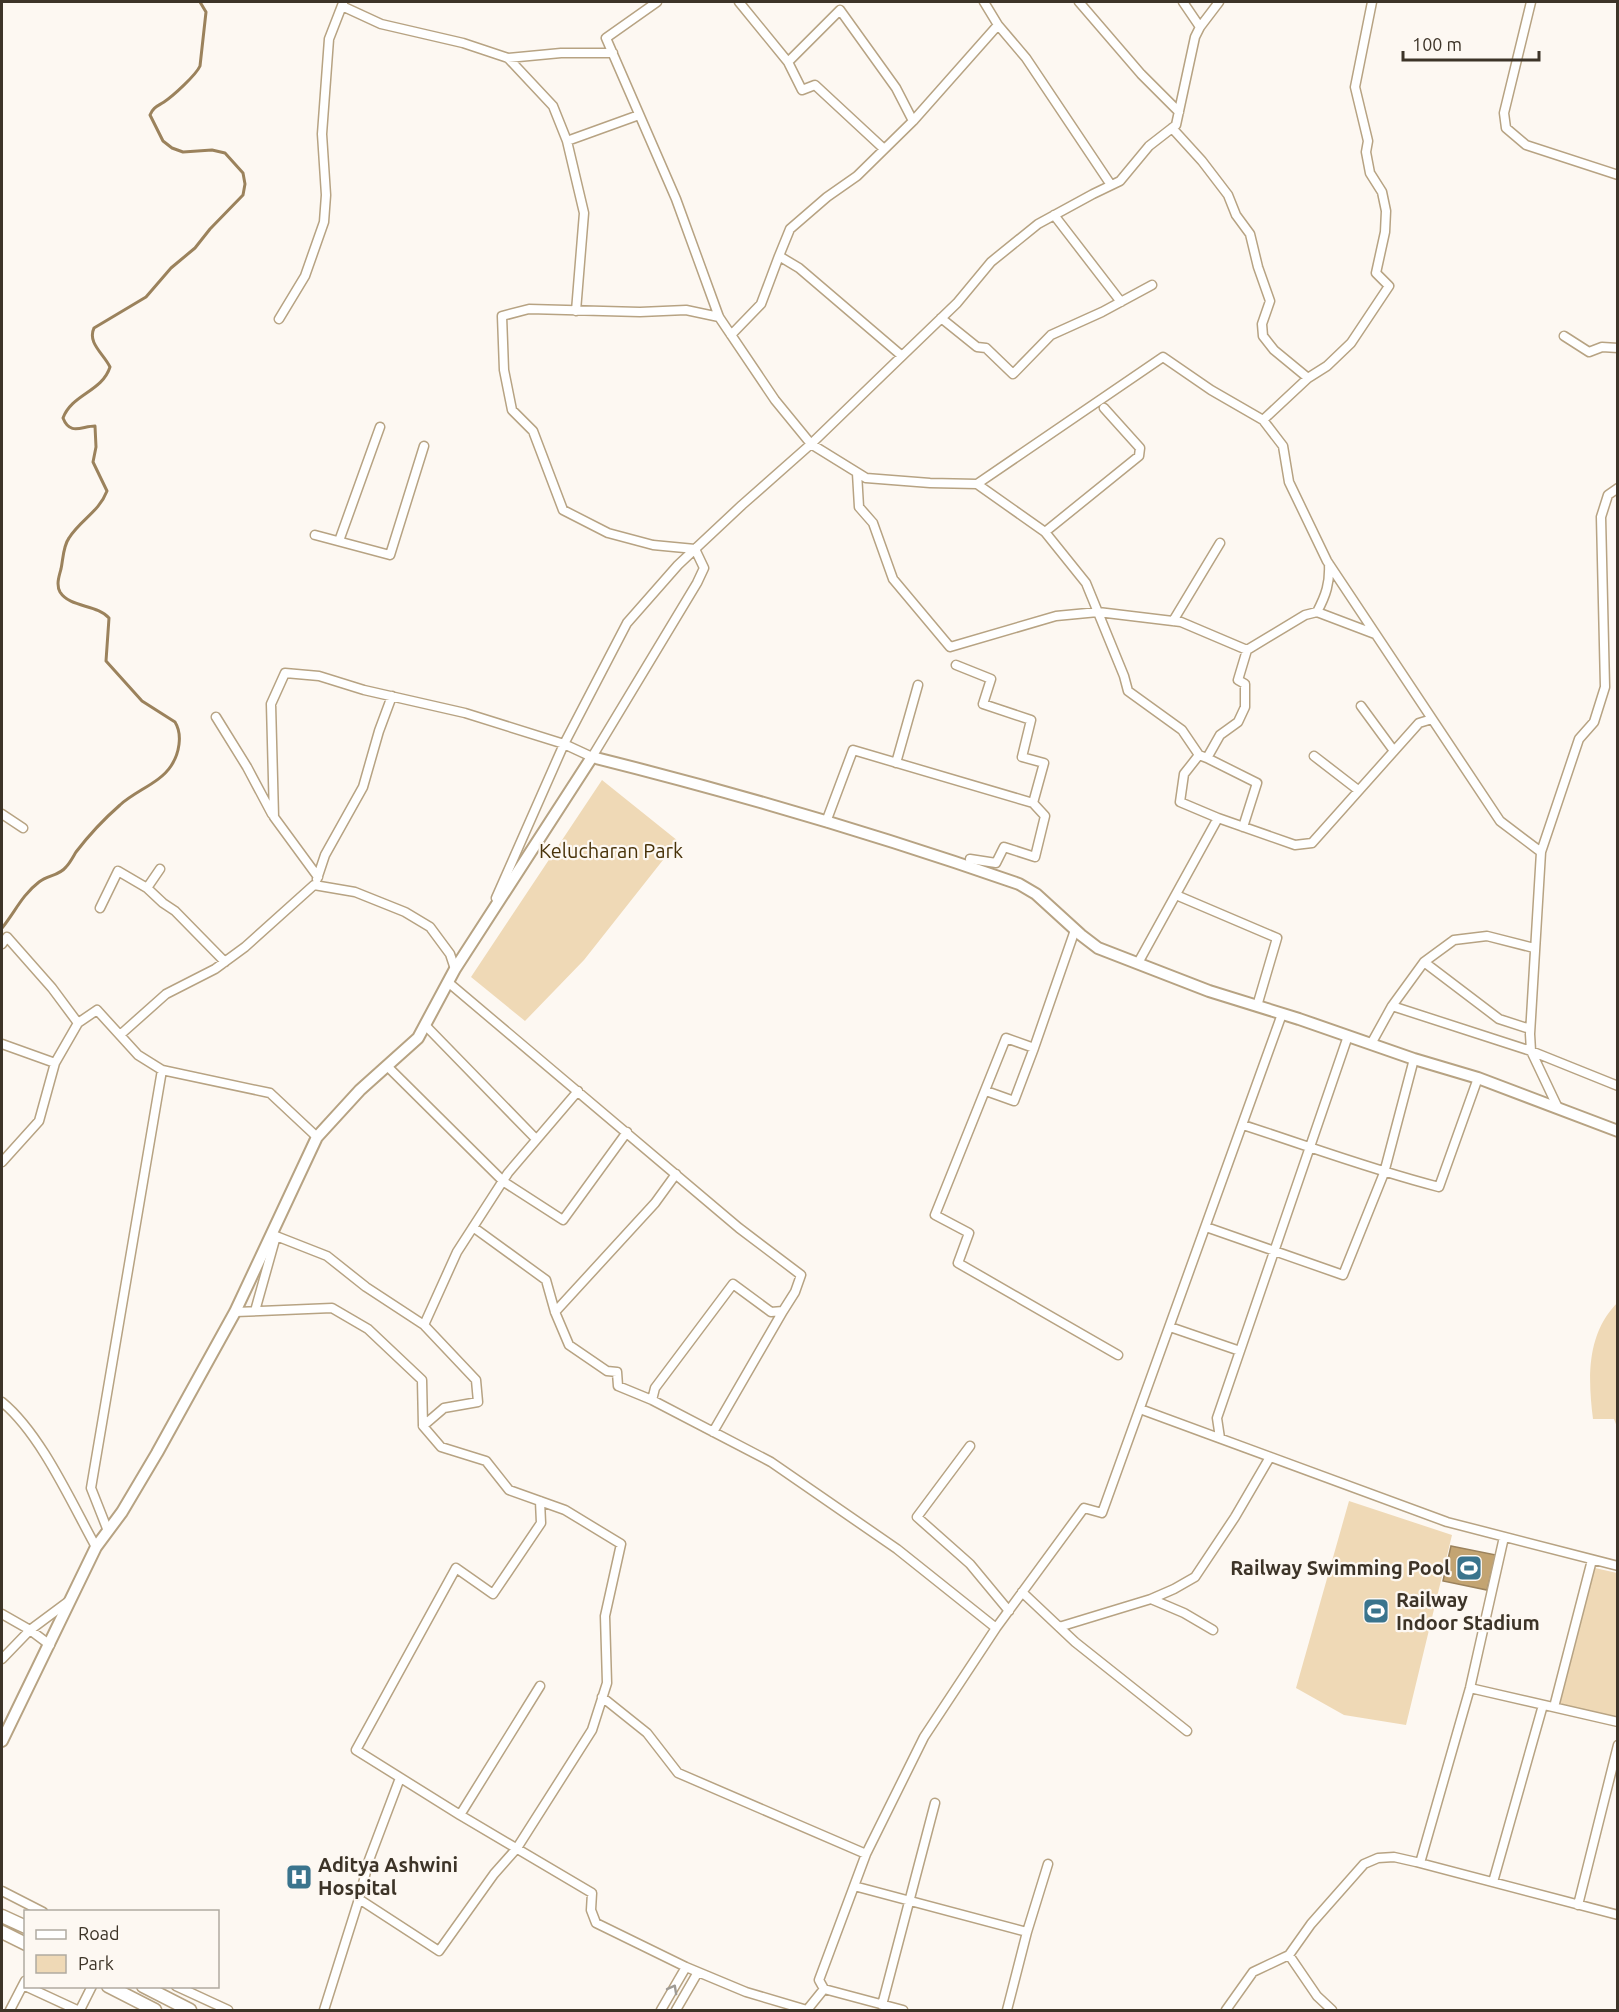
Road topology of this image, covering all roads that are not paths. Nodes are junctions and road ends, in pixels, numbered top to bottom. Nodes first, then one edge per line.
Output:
1 (657, 2) edge
2 (739, 2) edge
3 (984, 2) edge
4 (1079, 2) edge
5 (1183, 2) edge
6 (1219, 2) edge
7 (1372, 2) edge
8 (1532, 2) edge
9 (343, 4) edge
10 (999, 25) junction
11 (1200, 27) junction
12 (613, 53) junction
13 (507, 58) junction
14 (788, 62) junction
15 (1179, 112) junction
16 (639, 114) junction
17 (913, 121) junction
18 (1172, 128) junction
19 (567, 141) junction
20 (884, 149) junction
21 (1617, 175) edge
22 (1111, 185) junction
23 (1054, 215) junction
24 (779, 256) junction
25 (1152, 285) dead end
26 (1120, 302) junction
27 (576, 311) junction
28 (719, 317) junction
29 (940, 318) junction
30 (279, 320) dead end
31 (731, 335) junction
32 (1564, 336) dead end
33 (1617, 348) edge
34 (902, 356) junction
35 (1308, 378) junction
36 (1104, 408) dead end
37 (1263, 420) junction
38 (380, 427) dead end
39 (811, 444) junction
40 (424, 446) dead end
41 (857, 473) junction
42 (977, 484) junction
43 (1617, 488) edge
44 (1045, 532) junction
45 (315, 535) dead end
46 (339, 541) junction
47 (1220, 543) dead end
48 (695, 549) junction
49 (1329, 564) junction
50 (1098, 612) junction
51 (1317, 612) junction
52 (1173, 621) junction
53 (1376, 634) junction
54 (1247, 650) junction
55 (956, 665) dead end
56 (918, 685) dead end
57 (392, 696) junction
58 (1361, 706) dead end
59 (216, 717) dead end
60 (1432, 719) junction
61 (564, 744) junction
62 (1394, 751) junction
63 (1203, 756) junction
64 (1314, 756) dead end
65 (592, 757) junction
66 (896, 763) junction
67 (1358, 790) junction
68 (1033, 803) junction
69 (2, 814) edge
70 (274, 817) junction
71 (1218, 818) junction
72 (826, 822) junction
73 (1243, 827) junction
74 (23, 828) dead end
75 (1541, 852) junction
76 (970, 859) dead end
77 (160, 868) dead end
78 (316, 881) junction
79 (147, 888) junction
80 (1176, 895) junction
81 (100, 908) dead end
82 (487, 921) junction
83 (1075, 930) junction
84 (2, 944) edge
85 (1534, 948) junction
86 (225, 962) junction
87 (1424, 962) junction
88 (1138, 963) junction
89 (456, 969) junction
90 (449, 983) junction
91 (1257, 1006) junction
92 (1392, 1006) junction
93 (1282, 1014) junction
94 (78, 1023) junction
95 (425, 1025) junction
96 (1530, 1029) junction
97 (120, 1035) junction
98 (1348, 1036) junction
99 (2, 1044) edge
100 (1371, 1044) junction
101 (1034, 1048) junction
102 (1531, 1051) junction
103 (1414, 1059) junction
104 (56, 1064) junction
105 (387, 1066) junction
106 (162, 1070) junction
107 (1478, 1078) junction
108 (1617, 1086) edge
109 (986, 1090) junction
110 (578, 1091) junction
111 (1558, 1108) junction
112 (1242, 1125) junction
113 (1617, 1131) edge
114 (627, 1132) junction
115 (317, 1137) junction
116 (536, 1139) junction
117 (1310, 1146) junction
118 (2, 1162) edge
119 (1384, 1173) junction
120 (676, 1174) junction
121 (504, 1182) junction
122 (473, 1227) junction
123 (1206, 1227) junction
124 (1275, 1251) junction
125 (255, 1311) junction
126 (783, 1311) junction
127 (235, 1312) junction
128 (555, 1312) junction
129 (424, 1325) junction
130 (1170, 1327) junction
131 (1240, 1351) junction
132 (1118, 1354) dead end
133 (652, 1400) junction
134 (2, 1402) edge
135 (1140, 1409) junction
136 (423, 1426) junction
137 (712, 1432) junction
138 (1220, 1438) junction
139 (970, 1446) dead end
140 (1270, 1457) junction
141 (540, 1501) junction
142 (108, 1531) junction
143 (1504, 1537) junction
144 (96, 1547) junction
145 (1592, 1560) junction
146 (1617, 1566) edge
147 (1022, 1592) junction
148 (1151, 1599) junction
149 (69, 1600) junction
150 (1009, 1611) junction
151 (2, 1614) edge
152 (1059, 1627) junction
153 (996, 1628) junction
154 (30, 1630) junction
155 (1213, 1630) dead end
156 (50, 1645) junction
157 (2, 1659) edge
158 (540, 1686) dead end
159 (1470, 1688) junction
160 (602, 1697) junction
161 (1543, 1705) junction
162 (1554, 1707) junction
163 (1617, 1722) edge
164 (1187, 1731) dead end
165 (2, 1741) edge
166 (1617, 1745) edge
167 (400, 1778) junction
168 (935, 1803) dead end
169 (460, 1815) junction
170 (517, 1848) junction
171 (866, 1854) junction
172 (1420, 1863) junction
173 (1048, 1864) dead end
174 (1493, 1882) junction
175 (854, 1886) junction
176 (2, 1891) edge
177 (359, 1899) junction
178 (909, 1901) junction
179 (1578, 1905) junction
180 (41, 1910) edge
181 (1617, 1915) edge
182 (2, 1916) edge
183 (24, 1927) edge
184 (2, 1932) edge
185 (1027, 1932) junction
186 (24, 1943) edge
187 (1288, 1955) junction
188 (686, 1967) junction
189 (698, 1972) junction
190 (24, 1983) edge
191 (34, 1988) edge
192 (91, 1988) edge
193 (112, 1988) edge
194 (147, 1988) edge
195 (180, 1988) edge
196 (824, 1989) junction
197 (882, 2005) junction
198 (10, 2010) edge
199 (79, 2010) edge
200 (155, 2010) edge
201 (190, 2010) edge
202 (228, 2010) edge
203 (324, 2010) edge
204 (661, 2010) edge
205 (676, 2010) edge
206 (807, 2010) edge
207 (903, 2010) edge
208 (1007, 2010) edge
209 (1226, 2010) edge
210 (1332, 2010) edge

1 - 12 street
2 - 14 street
3 - 10 street
4 - 15 street
5 - 11 street
6 - 11 street
7 - 35 street
8 - 21 street
9 - 13 street
9 - 30 street
10 - 17 street
10 - 22 street
11 - 15 street
12 - 13 street
12 - 16 street
13 - 19 street
14 - 17 street
14 - 20 street
15 - 18 street
16 - 19 street
16 - 28 street
17 - 20 street
18 - 22 street
18 - 35 street
19 - 27 street
20 - 24 street
22 - 23 street
23 - 26 street
23 - 29 street
24 - 31 street
24 - 34 street
25 - 26 street
26 - 29 street
27 - 28 street
27 - 48 street
28 - 31 street
29 - 34 street
31 - 39 street
32 - 33 street
34 - 39 street
35 - 37 street
36 - 44 street
37 - 42 street
37 - 49 street
38 - 46 street
39 - 41 street
39 - 48 street
40 - 46 street
41 - 42 street
41 - 50 street
42 - 44 street
43 - 75 street
44 - 50 street
45 - 46 street
47 - 52 street
48 - 61 street
48 - 65 street
49 - 51 street
49 - 53 street
50 - 52 street
50 - 63 street
51 - 53 street
51 - 54 street
52 - 54 street
53 - 60 street
54 - 63 street
55 - 68 street
56 - 66 street
57 - 61 street
57 - 70 street
57 - 78 street
58 - 62 street
59 - 70 street
60 - 62 street
60 - 75 street
61 - 65 street
61 - 82 street
62 - 67 street
63 - 71 street
63 - 73 street
64 - 67 street
65 - 72 street
65 - 82 street
66 - 68 street
66 - 72 street
67 - 73 street
68 - 76 street
69 - 74 street
70 - 78 street
71 - 73 street
71 - 80 street
72 - 83 street
75 - 85 street
77 - 79 street
78 - 86 street
78 - 89 street
79 - 81 street
79 - 86 street
80 - 88 street
80 - 91 street
82 - 89 street
83 - 88 street
83 - 101 street
84 - 94 street
85 - 87 street
85 - 96 street
86 - 97 street
87 - 92 street
87 - 96 street
88 - 91 street
89 - 90 street
90 - 95 street
90 - 110 street
91 - 93 street
92 - 100 street
92 - 102 street
93 - 98 street
93 - 112 street
94 - 97 street
94 - 104 street
95 - 105 street
95 - 116 street
96 - 102 street
97 - 106 street
98 - 100 street
98 - 117 street
99 - 104 street
100 - 103 street
101 - 109 street
101 - 109 street
102 - 108 street
102 - 111 street
103 - 107 street
103 - 119 street
104 - 118 street
105 - 115 street
105 - 121 street
106 - 115 street
106 - 142 street
107 - 111 street
107 - 119 street
109 - 132 street
110 - 114 street
110 - 116 street
111 - 113 street
112 - 117 street
112 - 123 street
114 - 120 street
114 - 121 street
115 - 127 street
116 - 121 street
117 - 119 street
117 - 124 street
119 - 124 street
120 - 126 street
120 - 128 street
121 - 122 street
122 - 128 street
122 - 129 street
123 - 124 street
123 - 130 street
124 - 131 street
125 - 127 street
125 - 129 street
125 - 136 street
126 - 133 street
126 - 137 street
127 - 142 street
128 - 133 street
129 - 136 street
130 - 131 street
130 - 135 street
131 - 138 street
133 - 137 street
134 - 144 street
135 - 138 street
135 - 147 street
136 - 141 street
137 - 153 street
138 - 140 street
139 - 150 street
140 - 143 street
140 - 148 street
141 - 160 street
141 - 167 street
142 - 144 street
143 - 145 street
143 - 159 street
144 - 149 street
145 - 146 street
145 - 162 street
147 - 150 street
147 - 152 street
148 - 152 street
148 - 155 street
149 - 154 street
149 - 156 street
150 - 153 street
151 - 154 street
152 - 164 street
153 - 171 street
154 - 156 street
154 - 157 street
156 - 165 street
158 - 169 street
159 - 161 street
159 - 172 street
160 - 170 street
160 - 171 street
161 - 162 street
161 - 174 street
162 - 163 street
166 - 179 street
167 - 169 street
167 - 177 street
168 - 178 street
169 - 170 street
170 - 177 street
170 - 188 street
171 - 175 street
172 - 174 street
172 - 187 street
173 - 185 street
174 - 179 street
175 - 178 street
175 - 196 street
176 - 180 street
177 - 203 street
178 - 185 street
178 - 197 street
179 - 181 street
182 - 183 main road
184 - 186 main road
185 - 208 street
187 - 209 street
187 - 210 street
188 - 189 street
204 -> 188 street
189 - 205 street
189 - 206 street
190 - 198 street
191 - 199 street
192 - 199 street
193 - 200 main road
194 - 201 main road
195 - 202 street
196 - 197 street
196 - 206 street
197 - 207 street

